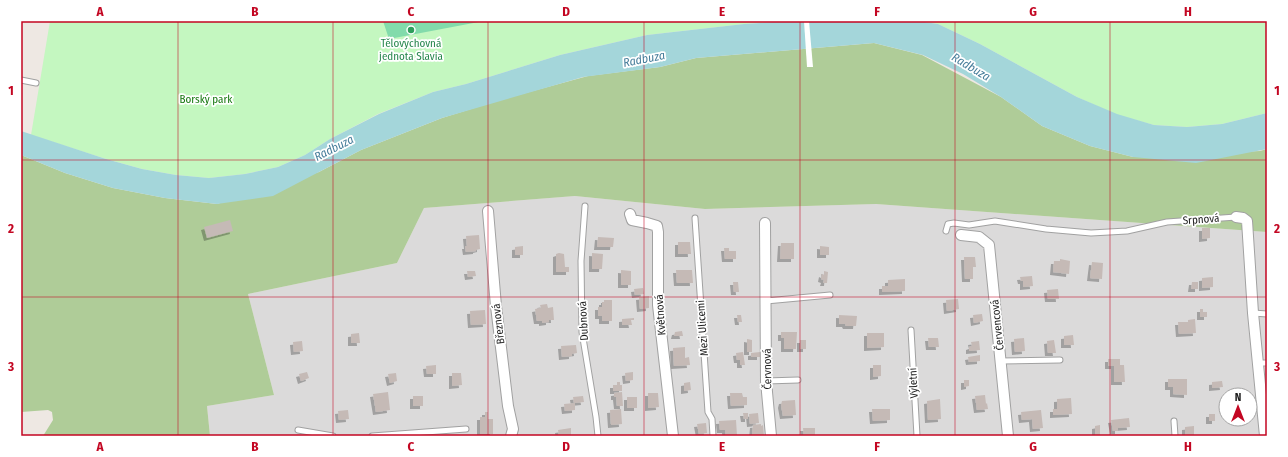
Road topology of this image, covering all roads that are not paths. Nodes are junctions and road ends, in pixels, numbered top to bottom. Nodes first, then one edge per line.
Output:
1 (21, 80) edge
2 (36, 83) dead end
3 (585, 206) dead end
4 (488, 211) dead end
5 (630, 214) dead end
6 (1236, 217) joint
7 (695, 218) dead end
8 (765, 223) dead end
9 (946, 232) dead end
10 (961, 235) dead end
11 (830, 295) dead end
12 (766, 301) junction
13 (1253, 313) junction
14 (1267, 314) edge
15 (911, 330) dead end
16 (1060, 360) dead end
17 (1000, 361) junction
18 (1262, 363) edge
19 (798, 380) dead end
20 (766, 381) junction
21 (1174, 421) dead end
22 (466, 429) dead end
23 (298, 430) dead end
24 (333, 436) edge
25 (372, 436) edge
26 (512, 436) edge
27 (598, 436) edge
28 (672, 436) edge
29 (713, 436) edge
30 (771, 436) edge
31 (917, 436) edge
32 (1008, 436) edge
33 (1175, 436) edge
34 (1265, 436) edge

1 - 2 lane
3 - 27 lane, Dubnová
4 - 26 street, Březnová
5 - 28 street, Květnová
6 - 9 lane, Srpnová
6 - 13 street, Srpnová
7 - 29 lane, Mezi Ulicemi
8 - 12 street, Červnová
10 - 17 street, Červencová
11 - 12 lane
12 - 20 street, Červnová
13 - 14 lane
13 - 18 street, Srpnová
15 - 31 lane, Výletní
16 - 17 lane
17 - 32 street, Červencová
18 - 34 street, Srpnová
19 - 20 lane
20 - 30 street, Červnová
21 - 33 lane
22 - 25 lane
23 - 24 lane

